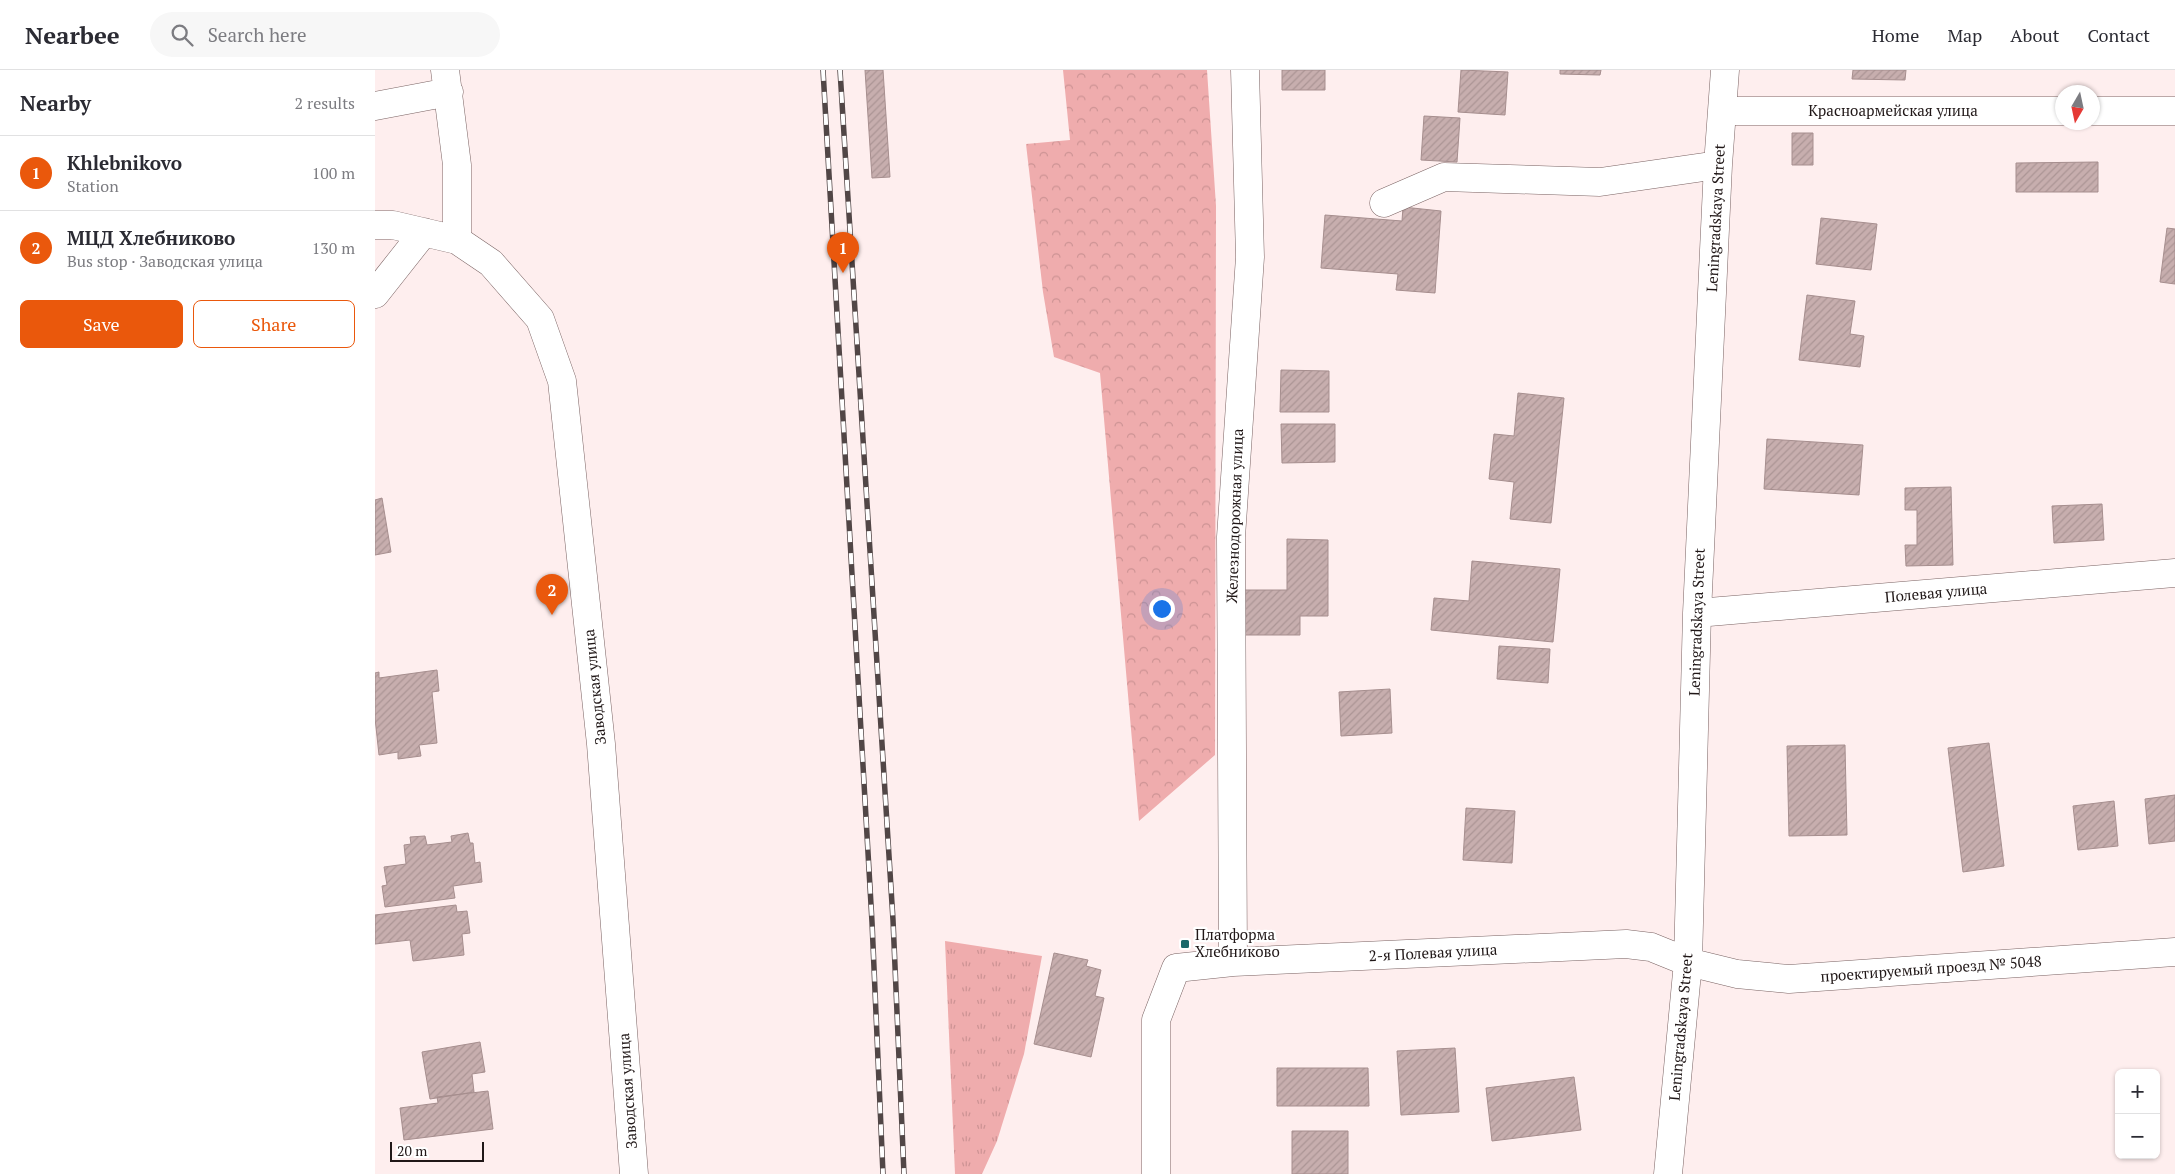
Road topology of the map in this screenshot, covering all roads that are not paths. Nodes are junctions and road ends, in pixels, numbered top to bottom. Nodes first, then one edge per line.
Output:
1 (1245, 70) edge
2 (1725, 70) edge
3 (447, 81) edge
4 (375, 106) edge
5 (1723, 111) junction
6 (2055, 111) edge
7 (2100, 111) edge
8 (2175, 111) edge
9 (1718, 165) junction
10 (1384, 203) dead end
11 (375, 225) edge
12 (424, 232) junction
13 (457, 240) junction
14 (375, 294) edge
15 (2175, 573) edge
16 (1697, 613) junction
17 (2175, 952) edge
18 (1233, 962) junction
19 (1688, 962) junction
20 (634, 1174) edge
21 (1156, 1174) edge
22 (1668, 1174) edge

1 - 18 street, Железнодорожная улица
2 - 5 street, Leningradskaya Street
3 - 4 street
3 - 13 street
5 - 6 street, Красноармейская улица
5 - 9 street, Leningradskaya Street
7 - 8 street
9 - 10 street
9 - 16 street, Leningradskaya Street
11 - 12 street
12 - 13 street
12 - 14 street
13 - 20 street, Заводская улица
15 - 16 street, Полевая улица
16 - 19 street, Leningradskaya Street
17 - 19 street, проектируемый проезд № 5048
18 - 19 street, 2-я Полевая улица
18 - 21 street, 2-я Полевая улица
19 - 22 street, Leningradskaya Street

